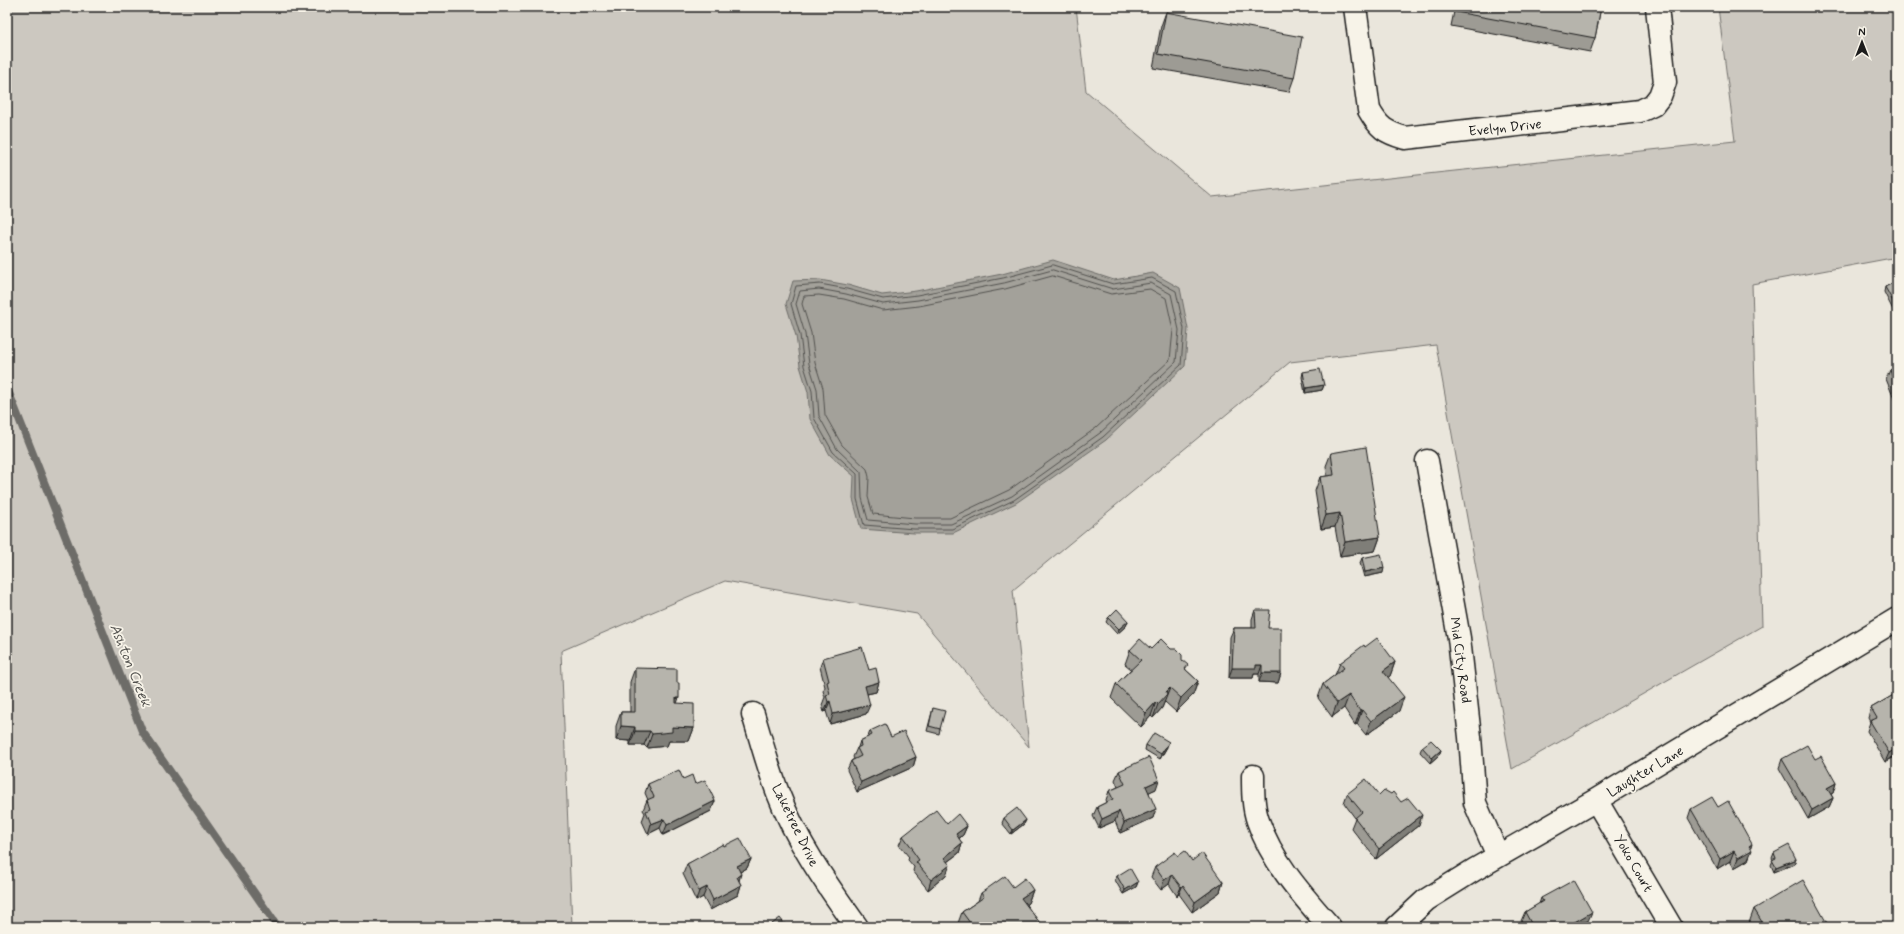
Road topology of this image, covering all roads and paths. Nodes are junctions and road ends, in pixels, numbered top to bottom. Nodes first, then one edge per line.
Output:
1 (1355, 7) edge
2 (1657, 7) edge
3 (1427, 461) dead end
4 (1897, 619) edge
5 (753, 714) dead end
6 (1253, 776) dead end
7 (1596, 800) junction
8 (1498, 856) junction
9 (857, 927) edge
10 (1330, 927) edge
11 (1396, 927) edge
12 (1671, 927) edge

1 - 2 street, Evelyn Drive
3 - 8 street, Mid City Road
4 - 7 street, Laughter Lane
5 - 9 street, Laketree Drive
6 - 10 street
7 - 8 street, Laughter Lane
7 - 12 street, Yoko Court
8 - 11 street, Laughter Lane

